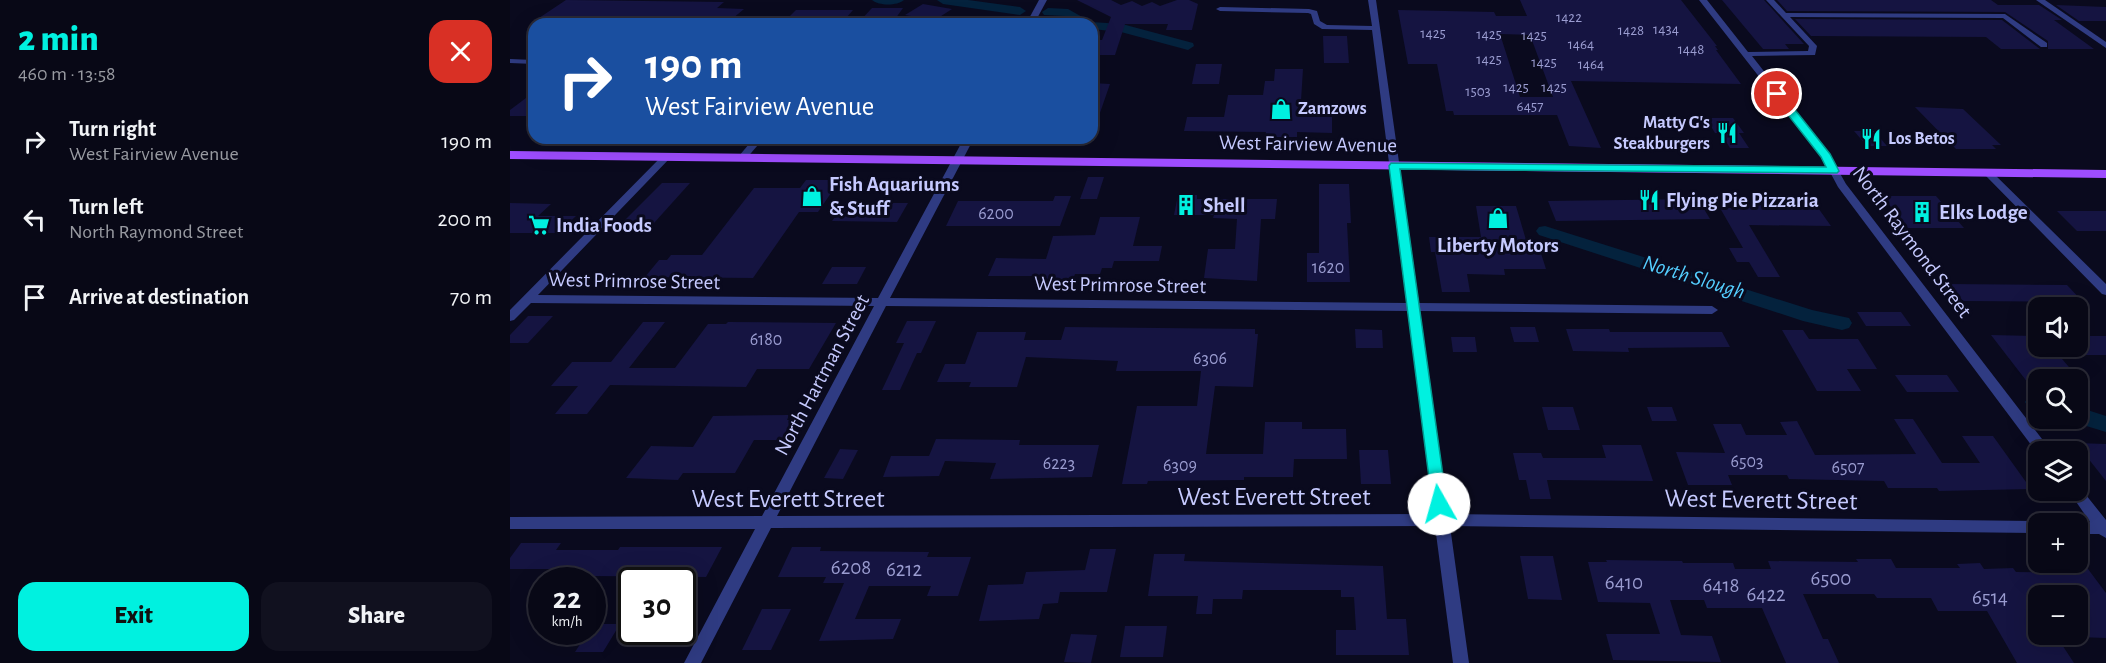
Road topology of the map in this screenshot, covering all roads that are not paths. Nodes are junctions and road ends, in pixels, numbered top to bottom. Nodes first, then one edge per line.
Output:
1 (1042, 0) edge
2 (1372, 0) edge
3 (1703, 0) edge
4 (1770, 0) edge
5 (2040, 0) edge
6 (1220, 9) dead end
7 (1784, 15) junction
8 (1033, 18) edge
9 (1375, 28) junction
10 (2044, 45) dead end
11 (2106, 46) edge
12 (1746, 54) junction
13 (510, 61) edge
14 (528, 62) edge
15 (754, 144) edge
16 (966, 144) edge
17 (510, 155) edge
18 (666, 157) junction
19 (742, 158) junction
20 (958, 161) junction
21 (1394, 166) junction
22 (1833, 171) junction
23 (1988, 173) junction
24 (2106, 174) edge
25 (2106, 291) edge
26 (527, 299) junction
27 (882, 303) junction
28 (1413, 308) junction
29 (1712, 310) dead end
30 (510, 317) edge
31 (2037, 441) edge
32 (2083, 501) edge
33 (1442, 520) junction
34 (510, 523) edge
35 (765, 523) junction
36 (2028, 527) edge
37 (2088, 529) edge
38 (2105, 530) edge
39 (692, 663) edge
40 (1461, 663) edge

1 - 8 street
2 - 9 street
3 - 12 street, North Raymond Street
4 - 7 street
5 - 11 street
6 - 9 street
7 - 10 street
7 - 12 street
9 - 21 street
12 - 22 street, North Raymond Street
13 - 14 street
15 - 19 street
16 - 20 street, North Hartman Street
17 - 18 main road, West Fairview Avenue
18 - 19 main road, West Fairview Avenue
18 - 26 street
19 - 20 main road, West Fairview Avenue
20 - 21 main road, West Fairview Avenue
20 - 27 street, North Hartman Street
21 - 22 main road, West Fairview Avenue
21 - 28 street
22 - 23 main road, West Fairview Avenue
22 - 31 street, North Raymond Street
23 - 24 main road, West Fairview Avenue
23 - 25 street
26 - 27 street, West Primrose Street
26 - 30 street
27 - 28 street, West Primrose Street
27 - 35 street, North Hartman Street
28 - 29 street, West Primrose Street
28 - 33 street
32 - 38 street
33 - 35 street, West Everett Street
33 - 36 street, West Everett Street
33 - 40 street
34 - 35 street, West Everett Street
35 - 39 street, North Hartman Street
37 - 38 street

